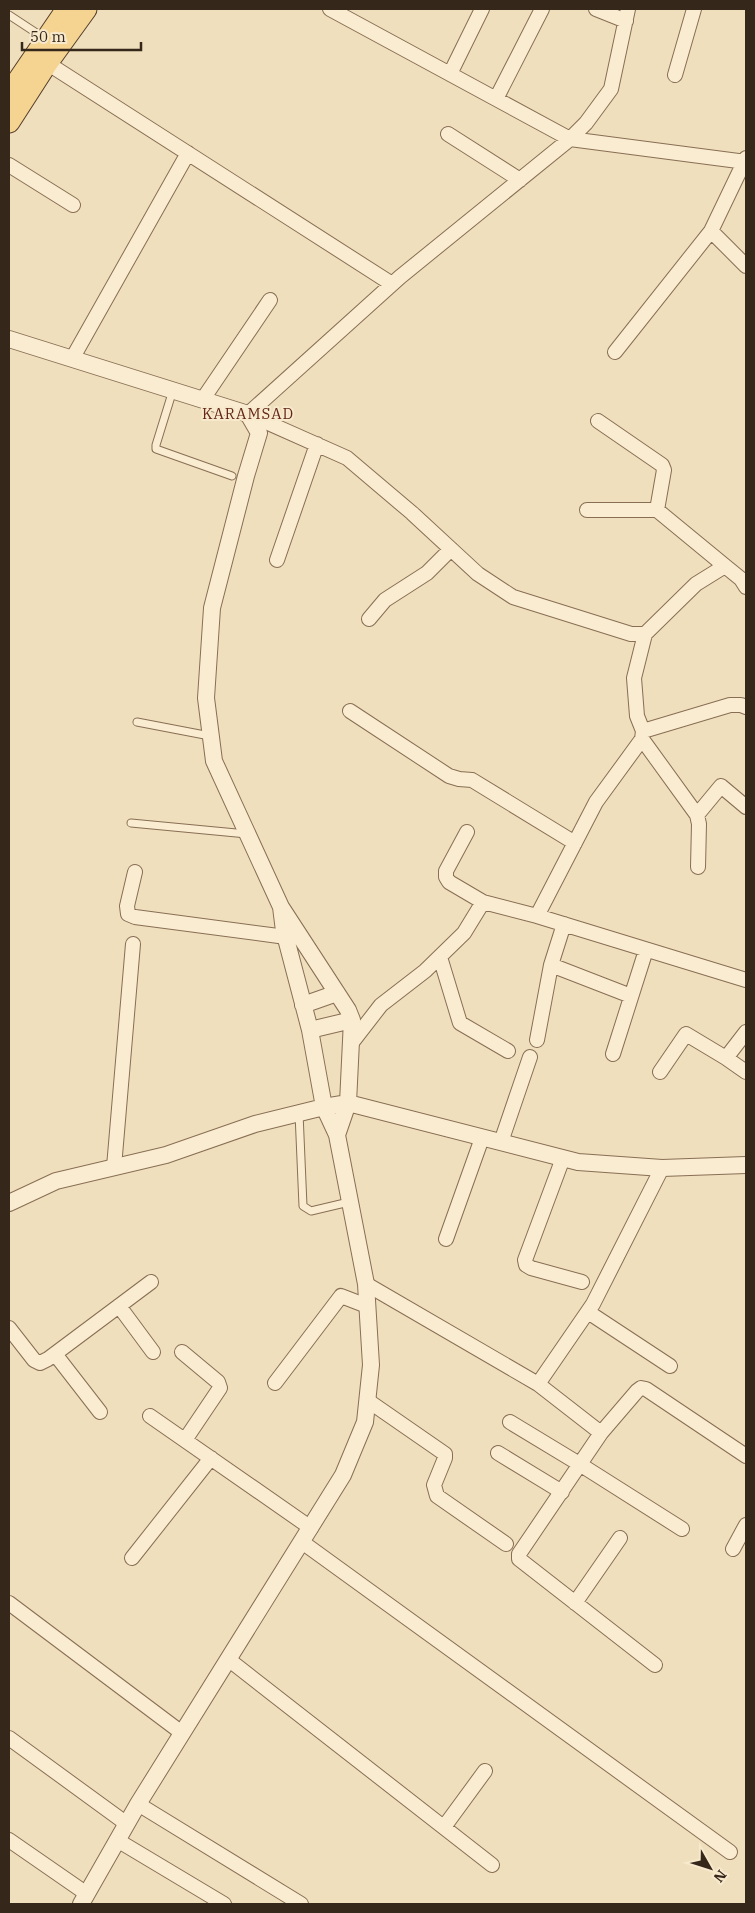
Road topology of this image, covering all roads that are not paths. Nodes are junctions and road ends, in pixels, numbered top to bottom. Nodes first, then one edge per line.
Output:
1 (67, 9) edge
2 (86, 9) edge
3 (330, 9) edge
4 (482, 9) edge
5 (542, 9) edge
6 (596, 9) edge
7 (694, 9) edge
8 (9, 15) edge
9 (627, 15) edge
10 (46, 39) junction
11 (47, 63) junction
12 (450, 74) junction
13 (675, 74) dead end
14 (9, 94) edge
15 (496, 99) junction
16 (9, 122) edge
17 (448, 134) dead end
18 (570, 139) junction
19 (188, 153) junction
20 (746, 161) edge
21 (9, 166) edge
22 (520, 180) junction
23 (72, 205) dead end
24 (711, 231) junction
25 (746, 266) edge
26 (392, 284) junction
27 (270, 300) dead end
28 (9, 339) edge
29 (615, 352) dead end
30 (72, 359) junction
31 (173, 390) junction
32 (203, 399) junction
33 (248, 414) junction
34 (598, 421) dead end
35 (317, 444) junction
36 (232, 476) dead end
37 (586, 510) dead end
38 (657, 510) junction
39 (451, 549) junction
40 (277, 560) dead end
41 (725, 566) junction
42 (745, 579) edge
43 (369, 619) dead end
44 (644, 634) junction
45 (746, 707) edge
46 (350, 711) dead end
47 (136, 722) dead end
48 (642, 735) junction
49 (211, 736) junction
50 (746, 807) edge
51 (697, 815) junction
52 (132, 823) dead end
53 (467, 832) dead end
54 (247, 834) junction
55 (575, 843) junction
56 (698, 867) dead end
57 (134, 872) dead end
58 (483, 902) junction
59 (281, 907) junction
60 (537, 916) junction
61 (564, 924) junction
62 (286, 937) junction
63 (133, 944) dead end
64 (646, 950) junction
65 (440, 957) junction
66 (551, 966) junction
67 (746, 980) edge
68 (337, 994) junction
69 (631, 996) junction
70 (303, 1005) junction
71 (352, 1020) junction
72 (310, 1030) junction
73 (746, 1032) edge
74 (537, 1040) dead end
75 (350, 1045) junction
76 (508, 1051) dead end
77 (613, 1054) dead end
78 (530, 1057) dead end
79 (726, 1058) junction
80 (660, 1072) dead end
81 (746, 1072) edge
82 (348, 1103) junction
83 (324, 1107) junction
84 (299, 1113) junction
85 (337, 1136) junction
86 (482, 1138) junction
87 (501, 1142) junction
88 (563, 1158) junction
89 (746, 1164) edge
90 (114, 1168) junction
91 (662, 1168) junction
92 (350, 1202) junction
93 (9, 1203) edge
94 (446, 1239) dead end
95 (151, 1282) dead end
96 (582, 1282) dead end
97 (366, 1284) junction
98 (119, 1306) junction
99 (367, 1306) junction
100 (588, 1312) junction
101 (9, 1328) edge
102 (153, 1352) dead end
103 (182, 1352) dead end
104 (55, 1354) junction
105 (670, 1366) dead end
106 (275, 1383) dead end
107 (538, 1384) junction
108 (367, 1400) junction
109 (100, 1412) dead end
110 (150, 1416) dead end
111 (510, 1422) dead end
112 (602, 1433) junction
113 (184, 1440) junction
114 (498, 1453) dead end
115 (746, 1456) edge
116 (211, 1458) junction
117 (581, 1465) junction
118 (562, 1492) junction
119 (746, 1525) edge
120 (682, 1529) dead end
121 (306, 1535) junction
122 (620, 1538) dead end
123 (506, 1544) dead end
124 (733, 1549) dead end
125 (132, 1558) dead end
126 (9, 1603) edge
127 (575, 1603) junction
128 (228, 1660) junction
129 (655, 1664) dead end
130 (182, 1733) junction
131 (9, 1738) edge
132 (485, 1771) dead end
133 (138, 1804) junction
134 (126, 1824) junction
135 (444, 1828) junction
136 (9, 1840) edge
137 (118, 1840) junction
138 (730, 1852) dead end
139 (492, 1864) dead end
140 (84, 1899) edge
141 (224, 1904) edge
142 (301, 1904) edge

1 - 10 main road
2 - 11 main road
3 - 12 street
4 - 12 street
5 - 15 street
6 - 9 street
7 - 13 street
8 - 10 lane
9 - 18 street
10 - 14 main road
11 - 16 main road
11 - 19 street
12 - 15 street
15 - 18 street
17 - 22 street
18 - 20 street
18 - 22 street
19 - 26 street
19 - 30 street
20 - 24 street
21 - 23 street
22 - 26 street
24 - 25 street
24 - 29 street
26 - 33 street
27 - 32 street
28 - 30 street
30 - 31 street
31 - 32 street
31 - 36 lane
32 - 33 street
33 - 35 street
33 - 49 street
34 - 38 street
35 - 39 street
35 - 40 street
37 - 38 street
38 - 41 street
39 - 43 street
39 - 44 street
41 - 42 street
41 - 44 street
44 - 48 street
45 - 48 street
46 - 55 street
47 - 49 lane
48 - 51 street
48 - 55 street
49 - 54 street
50 - 51 street
51 - 56 street
52 - 54 lane
53 - 58 street
54 - 59 street
55 - 60 street
57 - 62 street
58 - 60 street
58 - 65 street
59 - 62 street
59 - 68 street
60 - 61 street
61 - 64 street
61 - 66 street
62 - 70 street
63 - 90 street
64 - 67 street
64 - 69 street
65 - 75 street
65 - 76 street
66 - 69 street
66 - 74 street
68 - 70 street
68 - 71 street
69 - 77 street
70 - 72 street
71 - 72 street
71 - 75 street
72 - 83 street
73 - 79 street
75 - 82 street
78 - 87 street
79 - 80 street
79 - 81 street
82 - 83 street
82 - 85 street
82 - 86 street
83 - 84 street
83 - 85 street
84 - 90 street
84 - 92 lane
85 - 92 street
86 - 87 street
86 - 94 street
87 - 88 street
88 - 91 street
88 - 96 street
89 - 91 street
90 - 93 street
91 - 100 street
92 - 97 street
95 - 98 street
97 - 99 street
97 - 107 street
98 - 102 street
98 - 104 street
99 - 106 street
99 - 108 street
100 - 105 street
100 - 107 street
101 - 104 street
103 - 113 street
104 - 109 street
107 - 112 street
108 - 121 street
108 - 123 street
110 - 113 street
111 - 117 street
112 - 115 street
112 - 117 street
113 - 116 street
114 - 118 street
116 - 121 street
116 - 125 street
117 - 118 street
117 - 120 street
118 - 127 street
119 - 124 street
121 - 128 street
121 - 138 street
122 - 127 street
126 - 130 street
127 - 129 street
128 - 130 street
128 - 135 street
130 - 133 street
131 - 134 street
132 - 135 street
133 - 134 street
133 - 142 street
134 - 137 street
135 - 139 street
136 - 140 street
137 - 140 street
137 - 141 street

